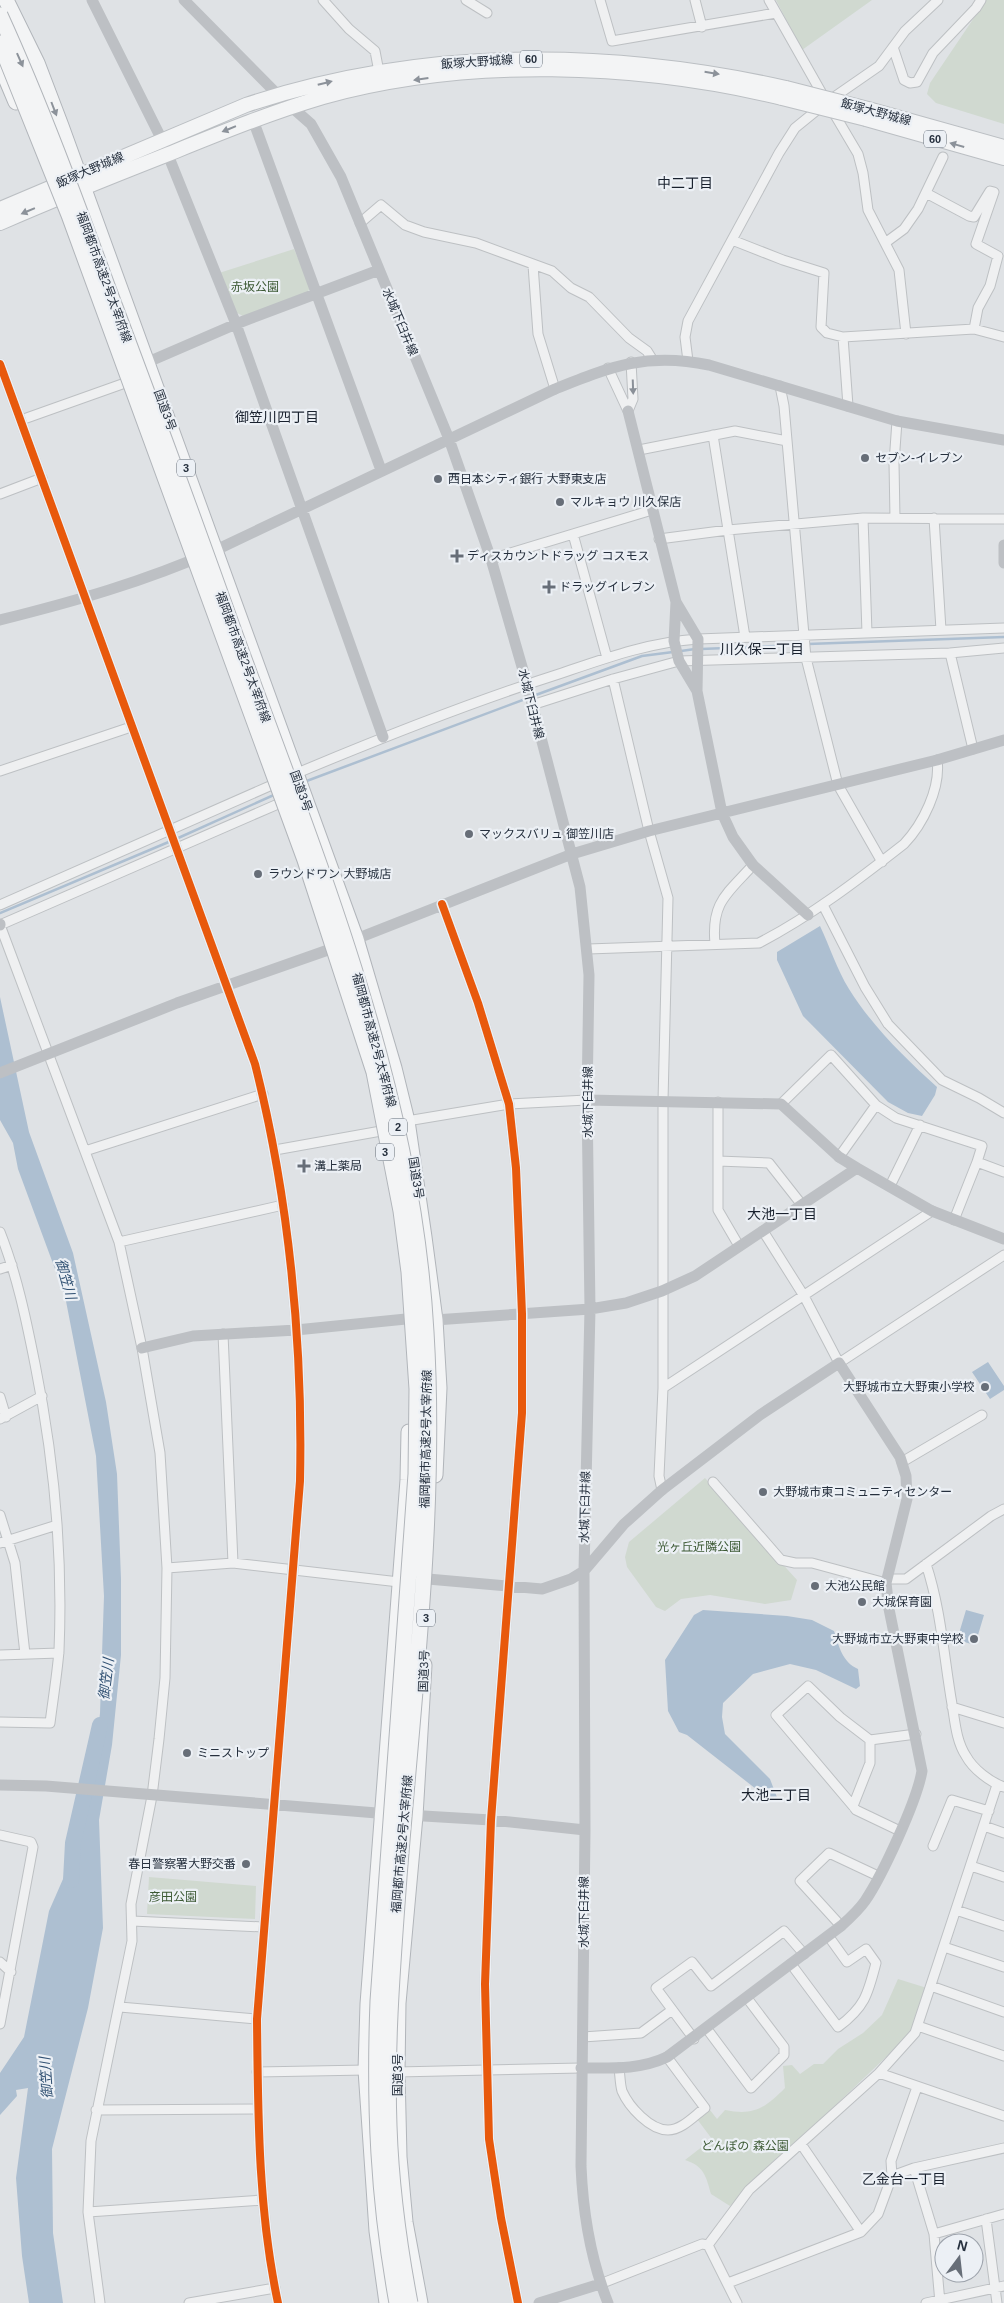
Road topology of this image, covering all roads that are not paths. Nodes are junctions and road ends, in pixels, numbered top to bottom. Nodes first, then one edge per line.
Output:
1 (6, 0) edge
2 (92, 0) edge
3 (184, 0) edge
4 (322, 0) edge
5 (466, 0) edge
6 (600, 0) edge
7 (695, 0) edge
8 (769, 0) edge
9 (938, 0) edge
10 (981, 0) edge
11 (487, 13) dead end
12 (776, 13) junction
13 (0, 15) edge
14 (702, 27) junction
15 (0, 43) edge
16 (893, 47) junction
17 (0, 64) edge
18 (379, 72) junction
19 (784, 93) junction
20 (278, 95) junction
21 (828, 102) junction
22 (292, 107) junction
23 (867, 114) junction
24 (253, 120) junction
25 (162, 140) junction
26 (1004, 147) edge
27 (168, 154) junction
28 (943, 158) dead end
29 (1004, 158) edge
30 (80, 182) junction
31 (53, 193) junction
32 (926, 193) junction
33 (0, 209) edge
34 (0, 222) edge
35 (360, 223) junction
36 (732, 240) junction
37 (885, 243) junction
38 (533, 265) junction
39 (378, 270) junction
40 (318, 295) junction
41 (236, 324) junction
42 (974, 329) junction
43 (906, 334) junction
44 (843, 337) junction
45 (1004, 337) edge
46 (652, 359) junction
47 (688, 361) junction
48 (148, 362) junction
49 (631, 362) junction
50 (0, 364) edge
51 (608, 368) junction
52 (125, 383) junction
53 (780, 386) junction
54 (555, 389) junction
55 (848, 406) junction
56 (628, 411) junction
57 (21, 420) junction
58 (897, 421) junction
59 (713, 435) junction
60 (449, 439) junction
61 (1004, 440) edge
62 (787, 441) junction
63 (639, 450) junction
64 (381, 470) junction
65 (42, 478) junction
66 (0, 494) edge
67 (300, 509) junction
68 (652, 510) junction
69 (863, 518) junction
70 (895, 518) junction
71 (934, 518) junction
72 (1004, 519) edge
73 (795, 523) junction
74 (728, 530) junction
75 (573, 534) junction
76 (659, 539) junction
77 (1004, 546) edge
78 (216, 550) junction
79 (490, 559) junction
80 (190, 561) junction
81 (1004, 561) edge
82 (85, 599) junction
83 (676, 602) junction
84 (0, 620) edge
85 (1004, 628) edge
86 (941, 630) junction
87 (867, 633) junction
88 (745, 637) junction
89 (805, 637) junction
90 (698, 639) junction
91 (674, 640) junction
92 (1004, 648) edge
93 (950, 653) junction
94 (806, 656) junction
95 (607, 658) junction
96 (698, 660) junction
97 (680, 661) junction
98 (613, 679) junction
99 (527, 684) junction
100 (697, 692) junction
101 (532, 705) junction
102 (131, 727) junction
103 (383, 737) junction
104 (1004, 740) edge
105 (973, 748) junction
106 (937, 760) junction
107 (0, 771) edge
108 (295, 774) junction
109 (272, 784) junction
110 (838, 785) junction
111 (278, 804) junction
112 (722, 813) junction
113 (170, 830) junction
114 (649, 831) junction
115 (176, 848) junction
116 (572, 854) junction
117 (882, 862) junction
118 (753, 865) junction
119 (0, 904) edge
120 (442, 904) junction
121 (823, 905) junction
122 (808, 915) junction
123 (0, 925) edge
124 (356, 939) junction
125 (716, 944) junction
126 (667, 947) junction
127 (588, 949) junction
128 (328, 950) junction
129 (227, 987) junction
130 (49, 1055) junction
131 (0, 1073) edge
132 (263, 1094) junction
133 (587, 1100) junction
134 (663, 1101) junction
135 (718, 1102) junction
136 (509, 1104) junction
137 (781, 1104) junction
138 (876, 1105) junction
139 (1004, 1113) edge
140 (407, 1121) junction
141 (920, 1125) junction
142 (381, 1131) junction
143 (275, 1150) junction
144 (84, 1151) junction
145 (839, 1157) junction
146 (718, 1161) junction
147 (977, 1162) junction
148 (857, 1168) junction
149 (1004, 1172) edge
150 (890, 1186) junction
151 (283, 1205) junction
152 (802, 1205) junction
153 (932, 1211) junction
154 (954, 1220) junction
155 (763, 1231) junction
156 (0, 1232) edge
157 (1004, 1239) edge
158 (119, 1242) junction
159 (739, 1246) junction
160 (1004, 1255) edge
161 (12, 1265) junction
162 (0, 1269) edge
163 (662, 1292) junction
164 (804, 1296) junction
165 (590, 1309) junction
166 (522, 1314) junction
167 (406, 1319) junction
168 (435, 1320) junction
169 (296, 1330) junction
170 (223, 1334) junction
171 (142, 1348) junction
172 (839, 1363) junction
173 (663, 1388) junction
174 (42, 1396) junction
175 (0, 1397) edge
176 (982, 1415) dead end
177 (3, 1418) edge
178 (902, 1462) junction
179 (713, 1482) dead end
180 (662, 1490) junction
181 (1004, 1509) edge
182 (0, 1515) edge
183 (57, 1524) junction
184 (4, 1542) edge
185 (232, 1563) junction
186 (926, 1564) junction
187 (167, 1568) junction
188 (294, 1569) junction
189 (584, 1570) junction
190 (428, 1579) junction
191 (886, 1581) junction
192 (399, 1582) junction
193 (509, 1587) junction
194 (58, 1653) junction
195 (25, 1654) junction
196 (0, 1655) edge
197 (952, 1707) junction
198 (0, 1722) edge
199 (1004, 1722) edge
200 (916, 1734) junction
201 (870, 1740) junction
202 (0, 1785) edge
203 (1001, 1786) edge
204 (152, 1796) junction
205 (273, 1804) junction
206 (852, 1806) junction
207 (989, 1811) junction
208 (383, 1814) junction
209 (415, 1816) junction
210 (491, 1820) junction
211 (984, 1826) junction
212 (585, 1830) junction
213 (900, 1830) junction
214 (1004, 1833) edge
215 (0, 1835) edge
216 (933, 1846) dead end
217 (971, 1866) junction
218 (878, 1876) junction
219 (1004, 1877) edge
220 (956, 1910) junction
221 (132, 1920) junction
222 (841, 1926) junction
223 (1004, 1926) edge
224 (263, 1928) junction
225 (829, 1937) junction
226 (944, 1947) junction
227 (804, 1954) junction
228 (0, 1962) edge
229 (791, 1964) junction
230 (1004, 1967) edge
231 (11, 1972) junction
232 (931, 1986) junction
233 (747, 1998) junction
234 (2, 2000) edge
235 (120, 2008) junction
236 (672, 2010) junction
237 (1004, 2012) edge
238 (257, 2019) junction
239 (0, 2024) edge
240 (918, 2026) junction
241 (707, 2029) junction
242 (583, 2037) junction
243 (694, 2038) junction
244 (1004, 2056) edge
245 (667, 2057) junction
246 (581, 2068) junction
247 (618, 2068) junction
248 (366, 2070) junction
249 (487, 2071) junction
250 (257, 2072) junction
251 (397, 2072) junction
252 (880, 2073) junction
253 (916, 2087) junction
254 (257, 2109) junction
255 (96, 2110) junction
256 (1004, 2116) edge
257 (801, 2144) junction
258 (1004, 2148) edge
259 (914, 2168) junction
260 (892, 2176) junction
261 (263, 2200) junction
262 (88, 2212) junction
263 (1004, 2214) edge
264 (986, 2219) junction
265 (861, 2232) junction
266 (937, 2233) edge
267 (934, 2234) edge
268 (708, 2245) junction
269 (728, 2283) junction
270 (938, 2283) edge
271 (600, 2284) junction
272 (1000, 2286) edge
273 (275, 2288) junction
274 (940, 2301) edge
275 (100, 2303) edge
276 (189, 2303) edge
277 (278, 2303) edge
278 (386, 2303) edge
279 (397, 2303) edge
280 (410, 2303) edge
281 (420, 2303) edge
282 (518, 2303) edge
283 (539, 2303) edge
284 (608, 2303) edge
285 (737, 2303) edge
286 (926, 2303) edge
287 (997, 2303) edge

1 -> 30 highway, 国道3号 / 3
2 - 25 street
3 - 20 street, 水城下臼井線
4 - 18 street
5 - 11 street
6 - 14 street
7 - 14 street
8 - 12 street
9 - 16 street
10 - 16 street
12 - 14 street
12 - 21 street
13 -> 280 highway, 福岡都市高速2号太宰府線 / 2, bridge
15 - 279 highway, 福岡都市高速2号太宰府線 / 2, bridge
16 - 21 street
17 - 31 highway, 国道3号 / 3
18 -> 19 main road, 飯塚大野城線 / 60
20 -> 18 main road, 飯塚大野城線 / 60
19 -> 22 main road, 飯塚大野城線 / 60
19 - 23 main road, 飯塚大野城線 / 60, bridge
20 - 22 street, 水城下臼井線
20 - 25 main road, 飯塚大野城線 / 60
21 - 36 street
21 - 37 street
22 - 24 main road, 飯塚大野城線 / 60
22 - 35 street, 水城下臼井線
23 - 26 main road, 飯塚大野城線 / 60
29 -> 23 main road, 飯塚大野城線 / 60
24 -> 27 main road, 飯塚大野城線 / 60
24 - 40 street
25 - 27 street
25 - 30 main road, 飯塚大野城線 / 60
27 - 30 main road, 飯塚大野城線 / 60
27 - 41 street
28 - 32 street
30 - 31 main road, 飯塚大野城線 / 60
30 - 48 highway, 国道3号 / 3
31 - 33 main road
31 -> 34 main road
31 - 52 highway, 国道3号 / 3
32 - 37 street
32 - 42 street
35 - 38 street
35 - 39 street, 水城下臼井線
36 - 44 street
36 - 47 street
37 - 43 street
38 - 46 street
38 - 54 street
39 - 40 street
39 - 60 street, 水城下臼井線
40 - 41 street
40 - 64 street
41 - 48 street
41 - 67 street
42 - 43 street
42 - 45 street
43 - 44 street
44 - 55 street
46 - 47 street
46 - 49 street
47 - 53 street
48 - 78 highway, 国道3号 / 3
49 - 51 street
49 -> 56 street
50 - 57 street
51 - 54 street
51 - 56 street
52 - 57 street
52 - 80 highway, 国道3号 / 3
53 - 55 street
53 - 62 street
54 - 60 street
55 - 58 street
56 - 63 street
57 - 65 street
58 - 61 street
58 - 70 street
59 - 62 street
59 - 63 street
59 - 74 street
60 - 64 street
60 - 79 street, 水城下臼井線
62 - 73 street
63 - 68 street
64 - 67 street
65 - 66 street
65 - 82 street
67 - 78 street
67 - 103 street
68 - 75 street
68 - 76 street
69 - 70 street
69 - 73 street
69 - 87 street
70 - 71 street
71 - 72 street
71 - 86 street
73 - 74 street
73 - 89 street
74 - 76 street
74 - 88 street
75 - 79 street
75 - 95 street
76 - 83 street
77 - 81 street
78 - 80 street
78 - 108 highway, 国道3号 / 3
79 - 99 street, 水城下臼井線
80 - 82 street
80 - 109 highway, 国道3号 / 3
82 - 84 street
82 - 102 street
83 - 90 street
83 - 91 street
85 - 86 street
86 - 87 street
87 - 89 street
88 - 89 street
88 - 90 street
89 - 94 street
90 - 91 street
90 - 96 street
91 - 95 street
91 - 97 street
92 - 93 street
93 - 94 street
93 - 105 street
94 - 96 street
94 - 110 street
95 - 99 street
96 - 97 street
96 - 100 street
97 - 98 street
97 - 100 street
98 - 101 street
98 - 114 street
99 - 101 street, 水城下臼井線
99 - 103 street
100 - 112 street
101 - 116 street, 水城下臼井線
102 - 107 street
102 - 113 street
103 - 108 street
104 - 105 street
105 - 106 street
106 - 110 street
106 - 117 street
108 - 124 highway, 国道3号 / 3
109 - 111 highway, 国道3号 / 3
109 - 113 street
110 - 112 street
110 - 117 street
111 - 115 street
111 - 128 highway, 国道3号 / 3
112 - 114 street
112 - 118 street
113 - 115 street
113 - 119 street
114 - 116 street
114 - 126 street
115 - 123 street
115 - 129 street
116 - 120 street
116 - 127 street, 水城下臼井線
117 - 121 street
118 - 122 street
118 - 125 street
120 - 124 street
120 - 136 street
121 - 122 street
121 - 139 street
122 - 125 street
123 - 130 street
124 - 128 street
124 - 140 highway, 国道3号 / 3
125 - 126 street
126 - 127 street
126 - 134 street
127 - 133 street, 水城下臼井線
128 - 129 street
128 - 142 highway, 国道3号 / 3
129 - 130 street
129 - 132 street
130 - 131 street
130 - 144 street
132 - 143 street
132 - 144 street
133 - 134 street
133 - 136 street
133 - 165 street, 水城下臼井線
134 - 135 street
134 - 163 street
135 - 137 street
135 - 146 street
136 - 140 street
136 - 166 street
137 - 138 street
137 - 145 street
138 - 141 street
138 - 145 street
140 - 168 highway, 国道3号 / 3
141 - 147 street
141 - 150 street
142 - 143 street
142 - 167 highway, 国道3号 / 3
143 - 151 street
144 - 158 street
145 - 148 street
146 - 152 street
146 - 159 street
147 - 149 street
147 - 154 street
148 - 150 street
148 - 152 street
150 - 153 street
151 - 158 street
151 - 169 street
152 - 155 street
153 - 154 street
153 - 164 street
154 - 157 street
155 - 159 street
155 - 164 street
156 - 161 street
158 - 171 street
159 - 163 street
160 - 172 street
161 - 162 street
161 - 174 street
163 - 165 street
163 - 173 street
164 - 172 street
164 - 173 street
165 - 166 street
165 - 189 street, 水城下臼井線
166 - 168 street
166 - 193 street
167 - 169 street
167 - 192 highway, 国道3号 / 3
168 - 190 highway, 国道3号 / 3
169 - 170 street
169 - 188 street
170 - 171 street
170 - 185 street
171 - 187 street
172 - 178 street
172 - 180 street
173 - 180 street
174 - 177 street
174 - 183 street
175 - 177 street
176 - 178 street
178 - 191 street
179 - 191 street
180 - 189 street
181 - 186 street
182 - 184 street
183 - 184 street
183 - 194 street
184 - 195 street
185 - 187 street
185 - 188 street
186 - 191 street
186 - 197 street
187 - 204 street
188 - 192 street
188 - 205 street
189 - 193 street
189 - 212 street, 水城下臼井線
190 - 193 street
190 - 209 highway, 国道3号 / 3
191 - 200 street
192 - 208 highway, 国道3号 / 3
193 - 210 street
194 - 195 street
194 - 198 street
195 - 196 street
197 - 199 street
197 - 203 street
200 - 201 street
200 - 213 street
201 - 206 street
201 - 206 street
202 - 204 street
203 - 207 street
204 - 205 street
204 - 221 street
205 - 208 street
205 - 224 street
206 - 213 street
207 - 211 street
207 - 216 street
208 - 209 street
208 - 248 highway, 国道3号 / 3
209 - 210 street
209 - 251 highway, 国道3号 / 3
210 - 212 street
210 - 249 street
211 - 214 street
211 - 217 street
212 - 242 street, 水城下臼井線
213 - 218 street
215 - 231 street
217 - 219 street
217 - 220 street
218 - 222 street
218 - 222 street
220 - 223 street
220 - 226 street
221 - 224 street
221 - 235 street
222 - 225 street
224 - 238 street
225 - 227 street
225 - 229 street
226 - 230 street
226 - 232 street
227 - 229 street
227 - 236 street
228 - 231 street
229 - 233 street
231 - 234 street
232 - 237 street
232 - 240 street
233 - 241 street
233 - 241 street
234 - 239 street
235 - 238 street
235 - 255 street
236 - 242 street
236 - 243 street
238 - 250 street
240 - 244 street
240 - 252 street
241 - 243 street
242 - 246 street, 水城下臼井線
243 - 245 street
245 - 247 street
245 - 247 street
246 - 247 street
246 - 249 street
246 - 271 street, 水城下臼井線
248 - 250 street
248 - 278 highway, 国道3号 / 3
249 - 251 street
249 - 282 street
250 - 254 street
251 - 281 highway, 国道3号 / 3
252 - 253 street
252 - 257 street
253 - 256 street
253 - 260 street
254 - 255 street
254 - 261 street
255 - 262 street
257 - 265 street
257 - 268 street
258 - 259 street
259 - 260 street
259 - 267 street
260 - 265 street
261 - 262 street
261 - 273 street
262 - 275 street
263 - 264 street
264 - 266 street
264 - 272 street
265 - 269 street
268 - 269 street
268 - 271 street
269 - 285 street
270 - 274 street
271 - 283 street
271 - 284 street, 水城下臼井線
272 - 274 street
272 - 287 street
273 - 276 street
273 - 277 street
274 - 286 street

